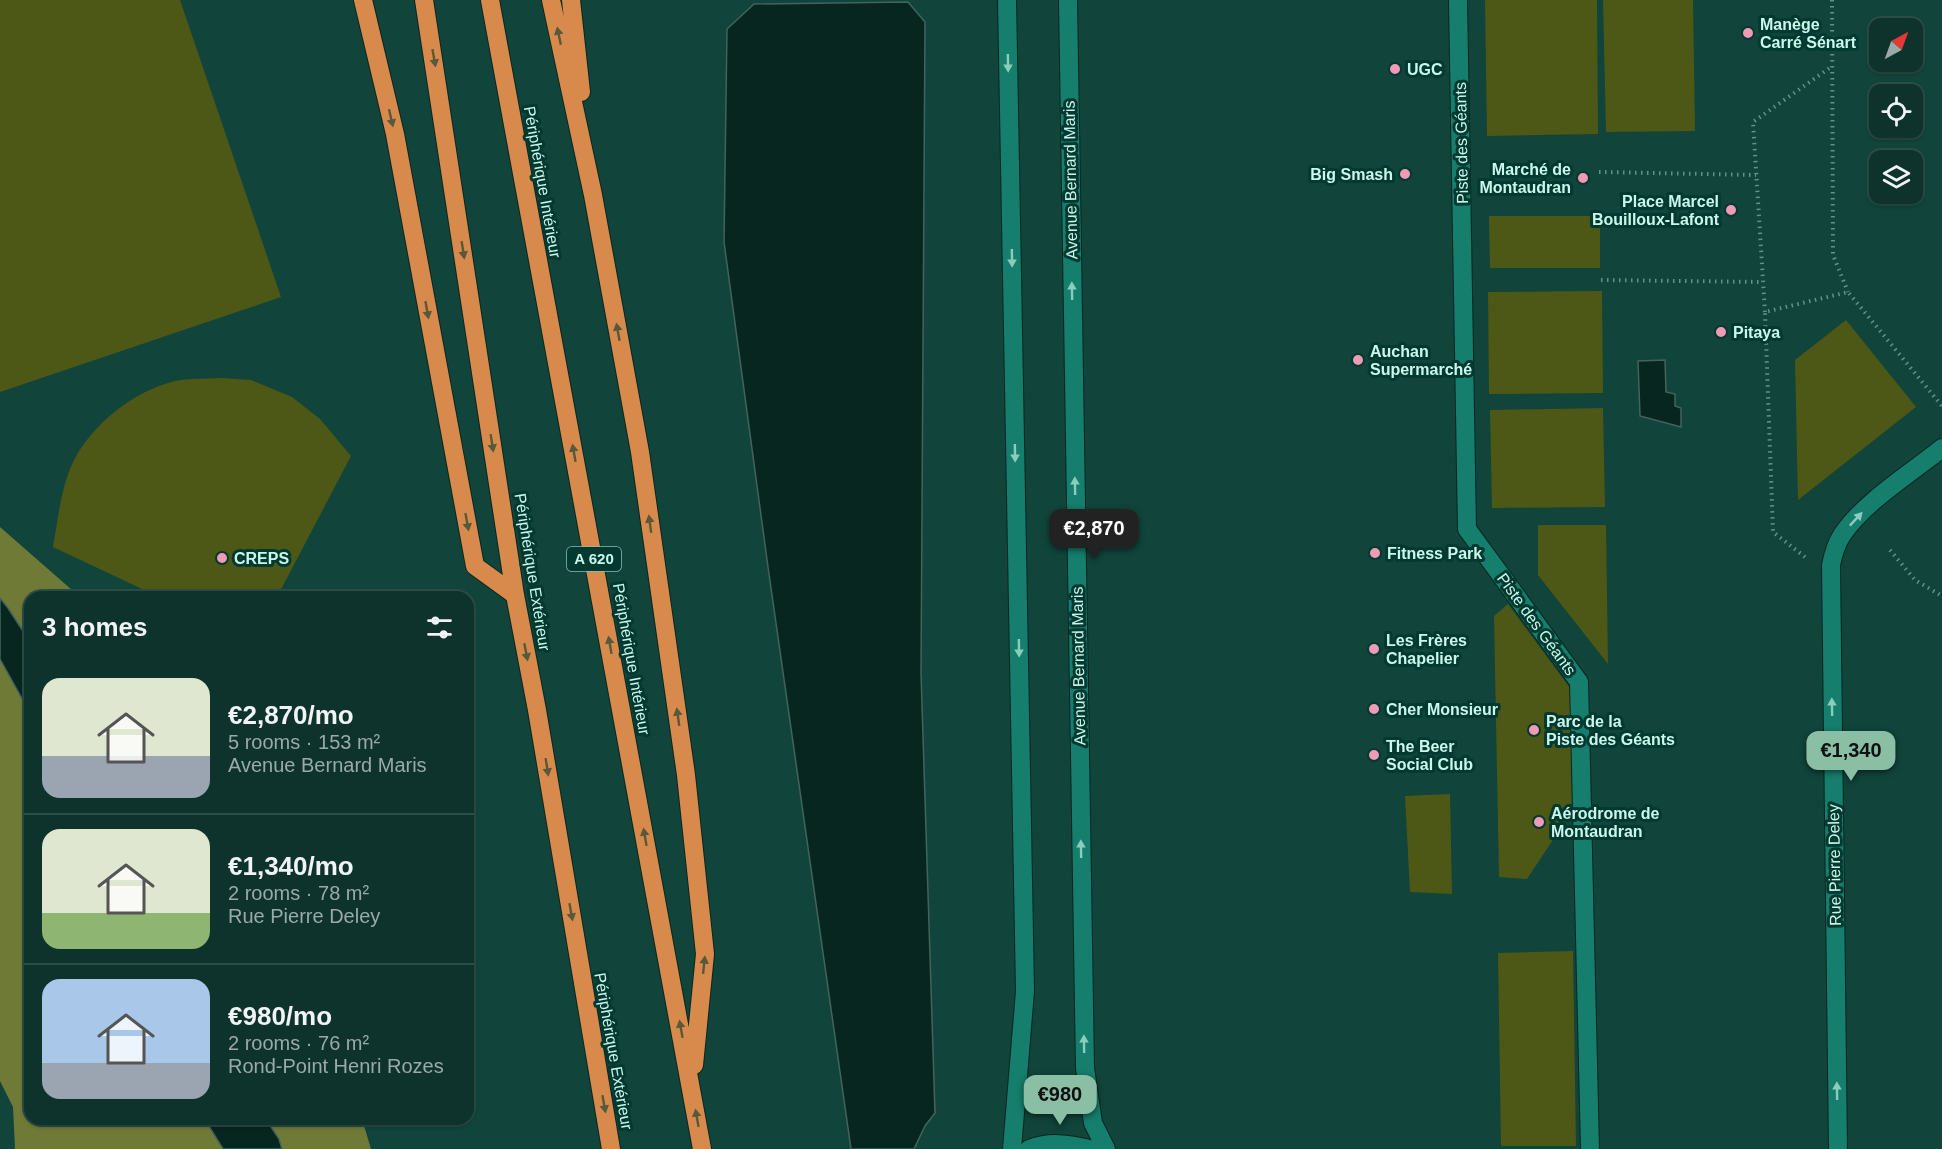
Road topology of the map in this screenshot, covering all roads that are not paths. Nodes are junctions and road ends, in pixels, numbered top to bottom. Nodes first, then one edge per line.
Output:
1 (363, 0) edge
2 (424, 0) edge
3 (490, 0) edge
4 (551, 0) edge
5 (571, 0) edge
6 (1007, 0) edge
7 (1068, 0) edge
8 (1458, 0) edge
9 (593, 195) junction
10 (1942, 448) edge
11 (515, 595) junction
12 (691, 1086) junction
13 (611, 1149) edge
14 (702, 1149) edge
15 (1012, 1149) edge
16 (1029, 1149) edge
17 (1089, 1149) edge
18 (1106, 1149) edge
19 (1590, 1149) edge
20 (1838, 1149) edge

1 -> 11 highway
2 -> 11 highway, Périphérique Extérieur
12 -> 3 highway, Périphérique Intérieur / A 620
9 -> 4 highway
5 - 9 highway
6 -> 15 street
18 -> 7 street, Avenue Bernard Maris
8 - 19 street, Piste des Géants
12 -> 9 highway
20 -> 10 street, Rue Pierre Deley
11 -> 13 highway, Périphérique Extérieur
14 -> 12 highway, Périphérique Intérieur / A 620
16 - 17 street

